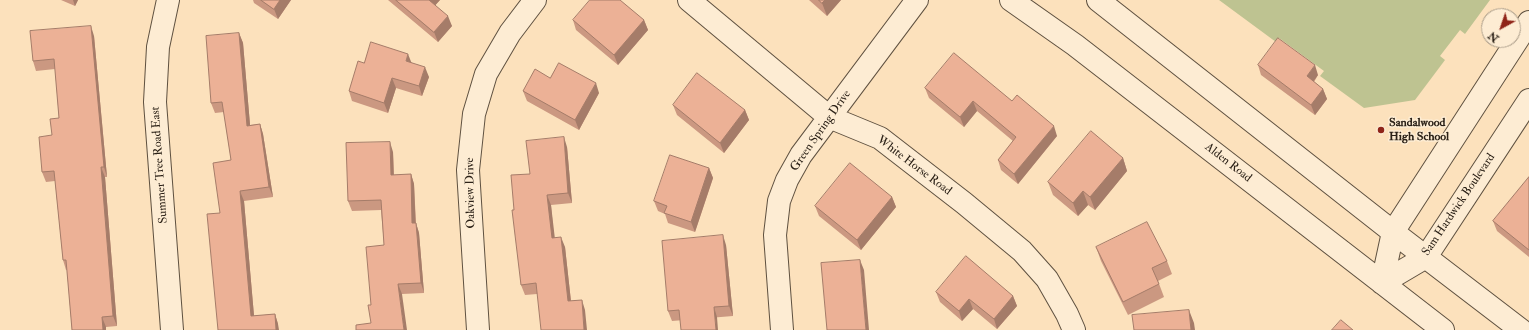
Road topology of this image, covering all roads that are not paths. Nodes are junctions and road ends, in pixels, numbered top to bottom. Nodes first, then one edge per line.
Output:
1 (168, 0) edge
2 (535, 0) edge
3 (689, 0) edge
4 (917, 0) edge
5 (1011, 0) edge
6 (1098, 0) edge
7 (1529, 22) edge
8 (1529, 100) edge
9 (829, 117) junction
10 (1393, 232) junction
11 (1426, 258) junction
12 (1382, 283) junction
13 (172, 330) edge
14 (478, 330) edge
15 (782, 330) edge
16 (1074, 330) edge
17 (1443, 330) edge
18 (1521, 330) edge

1 - 13 street, Summer Tree Road East
2 - 14 street, Oakview Drive
3 - 9 street, White Horse Road
4 - 9 street, Green Spring Drive
5 - 12 street, Alden Road
6 - 10 street
7 - 10 street
8 - 11 street, Sam Hardwick Boulevard
9 - 15 street, Green Spring Drive
9 - 16 street, White Horse Road
10 - 11 street
10 - 12 street
11 - 12 street, Sam Hardwick Boulevard
11 - 18 street
12 - 17 street, Alden Road

